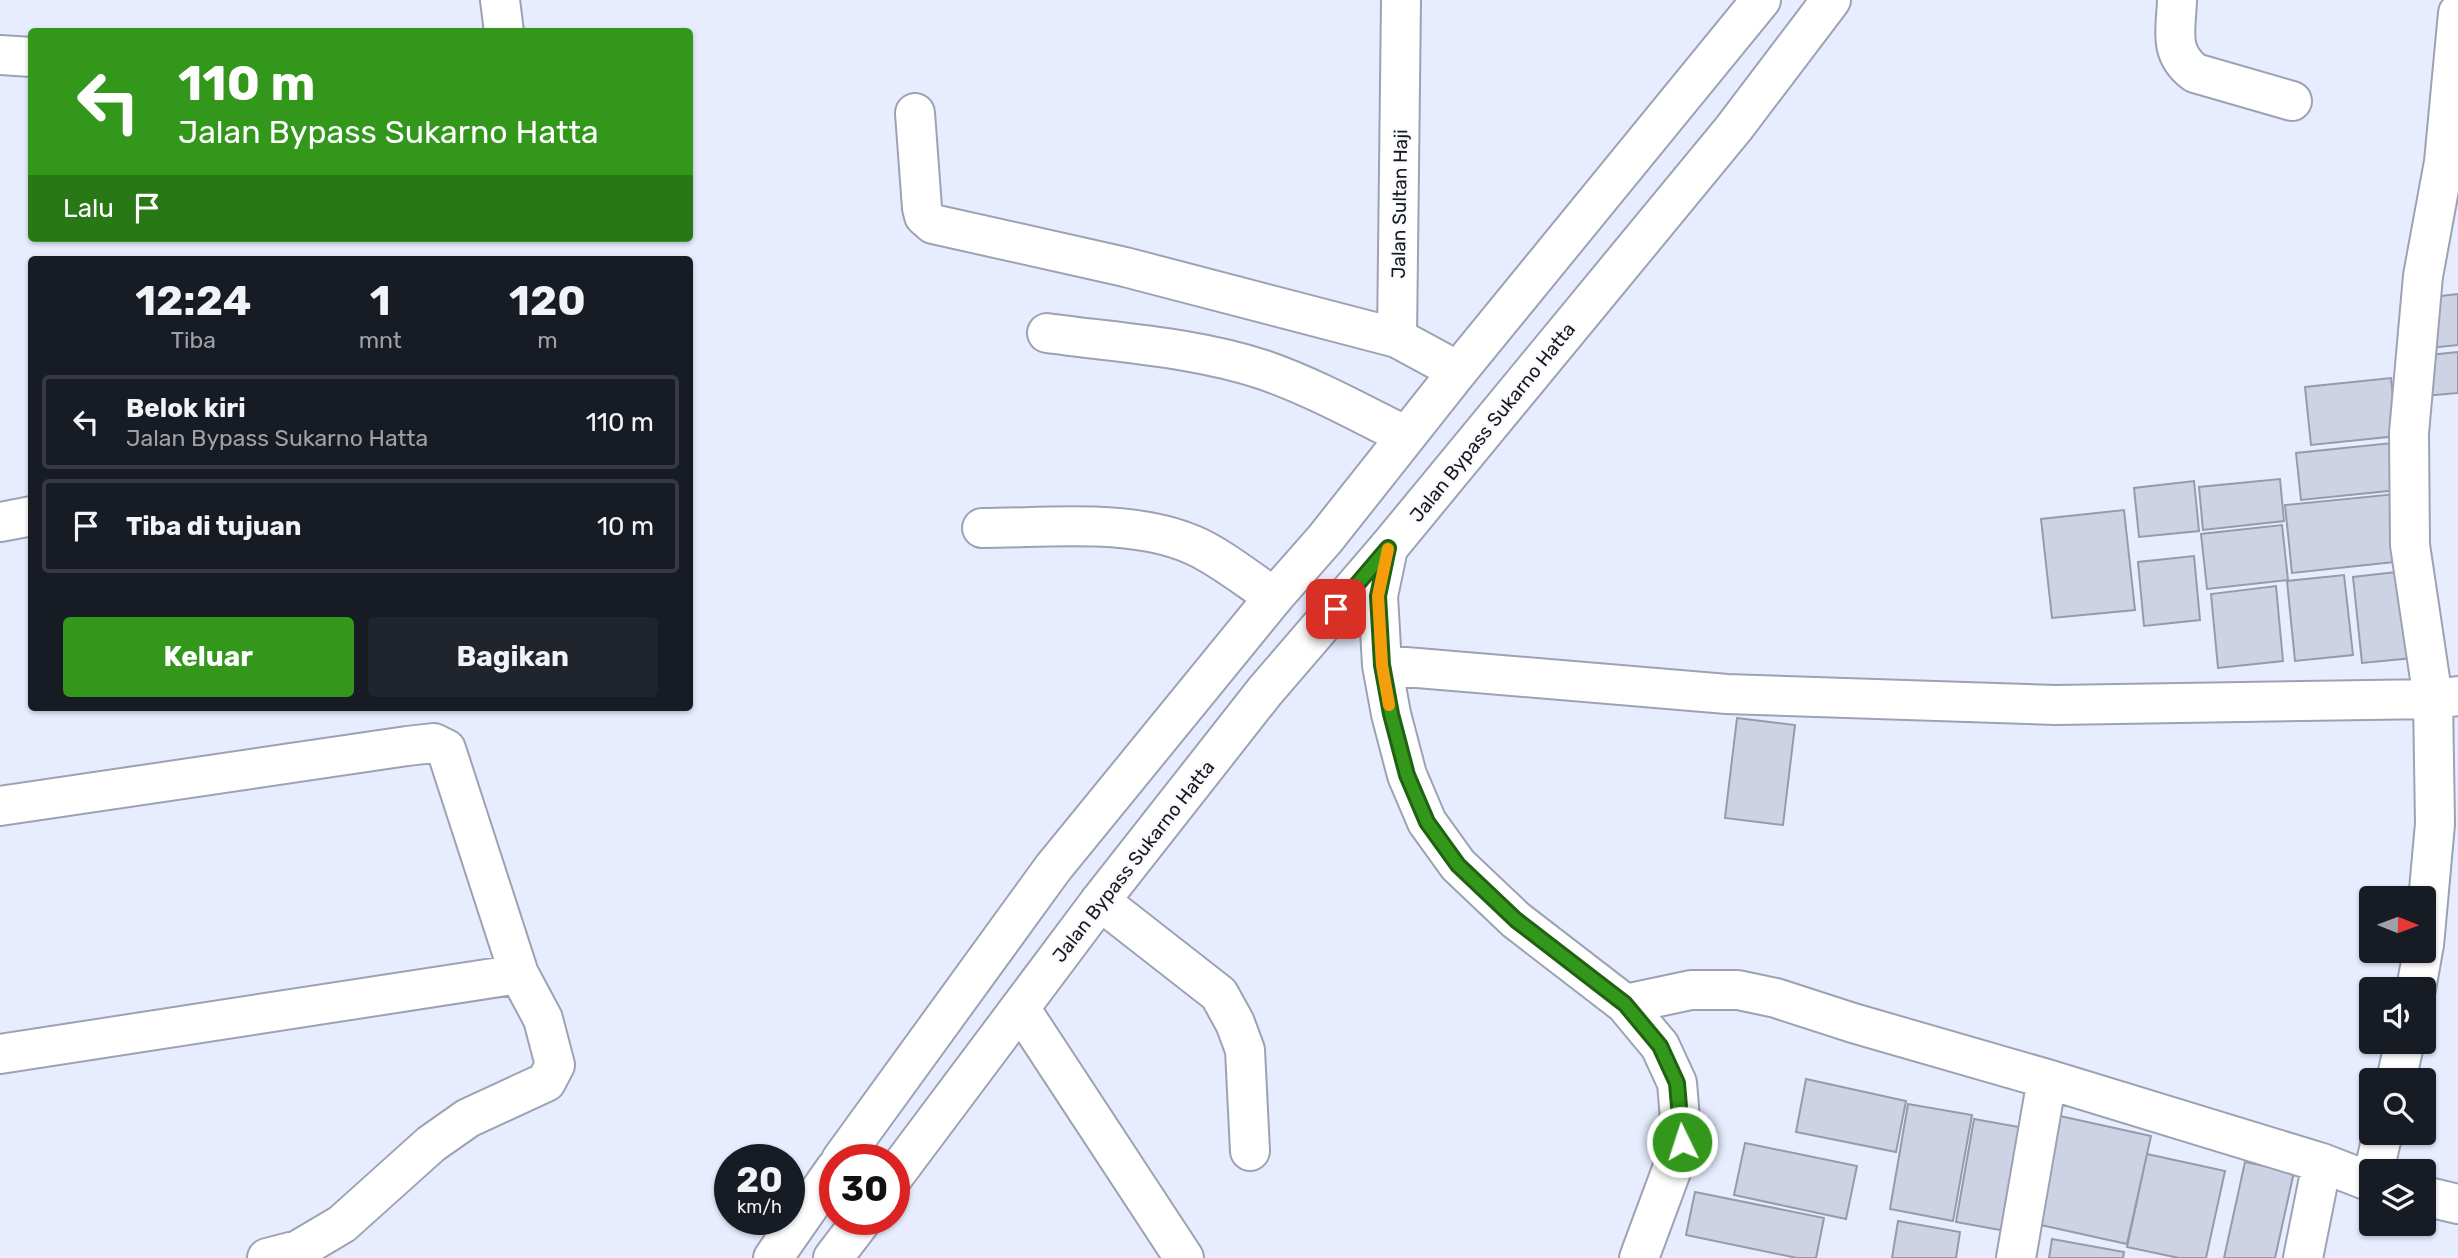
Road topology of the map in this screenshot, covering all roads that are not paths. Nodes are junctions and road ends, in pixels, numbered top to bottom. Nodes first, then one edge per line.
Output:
1 (499, 0) edge
2 (1401, 0) edge
3 (1761, 0) edge
4 (1831, 0) edge
5 (2177, 0) edge
6 (2458, 13) edge
7 (503, 28) edge
8 (0, 55) edge
9 (28, 57) edge
10 (2292, 101) dead end
11 (915, 113) dead end
12 (1047, 333) dead end
13 (1397, 338) junction
14 (1458, 371) junction
15 (1406, 436) junction
16 (28, 517) edge
17 (0, 522) edge
18 (982, 528) dead end
19 (1388, 548) junction
20 (1274, 597) junction
21 (1382, 665) junction
22 (2446, 697) edge
23 (0, 806) edge
24 (2429, 886) edge
25 (1101, 901) junction
26 (519, 974) junction
27 (1625, 1004) junction
28 (1020, 1008) junction
29 (0, 1054) edge
30 (2047, 1079) junction
31 (853, 1144) edge
32 (1250, 1151) dead end
33 (910, 1155) edge
34 (2322, 1163) junction
35 (2359, 1177) edge
36 (819, 1192) edge
37 (2436, 1199) edge
38 (2458, 1204) edge
39 (851, 1235) edge
40 (267, 1258) edge
41 (773, 1258) edge
42 (833, 1258) edge
43 (1184, 1258) edge
44 (1639, 1258) edge
45 (2016, 1258) edge
46 (2303, 1258) edge

1 - 7 main road
2 - 13 main road, Jalan Sultan Haji
3 - 14 main road
4 - 19 main road, Jalan Bypass Sukarno Hatta
5 - 10 main road
6 - 22 main road
8 - 9 main road
11 - 13 main road
12 - 15 main road
13 - 14 main road
14 - 15 main road
15 - 20 main road
16 - 17 main road
18 - 20 main road
19 - 21 main road
19 - 25 main road, Jalan Bypass Sukarno Hatta
20 - 31 main road
21 - 22 main road
21 - 27 main road
22 - 24 main road
23 - 26 main road
25 - 28 main road, Jalan Bypass Sukarno Hatta
25 - 32 main road
26 - 29 main road
26 - 40 main road
27 - 30 main road
27 - 44 main road
28 - 33 main road, Jalan Bypass Sukarno Hatta
28 - 43 main road
30 - 34 main road
30 - 45 main road
34 - 35 main road
34 - 46 main road
36 - 41 main road
37 - 38 main road
39 - 42 main road

